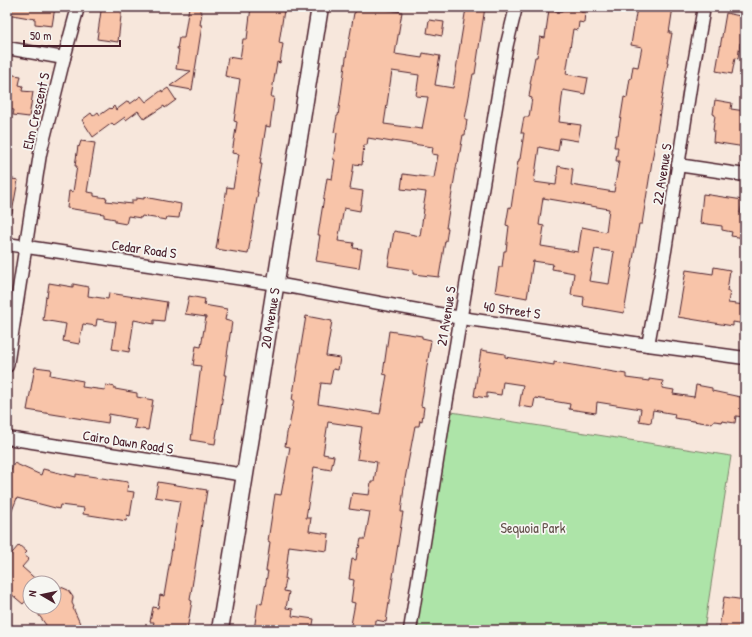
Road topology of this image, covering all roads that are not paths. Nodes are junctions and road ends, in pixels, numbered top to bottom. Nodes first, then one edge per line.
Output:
1 (78, 7) edge
2 (320, 7) edge
3 (516, 7) edge
4 (704, 7) edge
5 (7, 48) edge
6 (64, 58) junction
7 (678, 165) junction
8 (745, 175) edge
9 (7, 244) edge
10 (26, 247) junction
11 (276, 284) junction
12 (461, 318) junction
13 (648, 345) junction
14 (745, 358) edge
15 (7, 366) edge
16 (7, 438) edge
17 (245, 475) junction
18 (220, 630) edge
19 (410, 630) edge

1 - 6 street, Elm Crescent S
2 - 11 street, 20 Avenue S
3 - 12 street, 21 Avenue S
4 - 7 street, 22 Avenue S
5 - 6 street
6 - 10 street, Elm Crescent S
7 - 8 street
7 - 13 street, 22 Avenue S
9 - 10 street, Cedar Road S
10 - 11 street, Cedar Road S
10 - 15 street, Elm Crescent S
11 - 12 street, 40 Street S
11 - 17 street, 20 Avenue S
12 - 13 street, 40 Street S
12 - 19 street, 21 Avenue S
13 - 14 street, 40 Street S
16 - 17 street, Cairo Dawn Road S
17 - 18 street, 20 Avenue S

